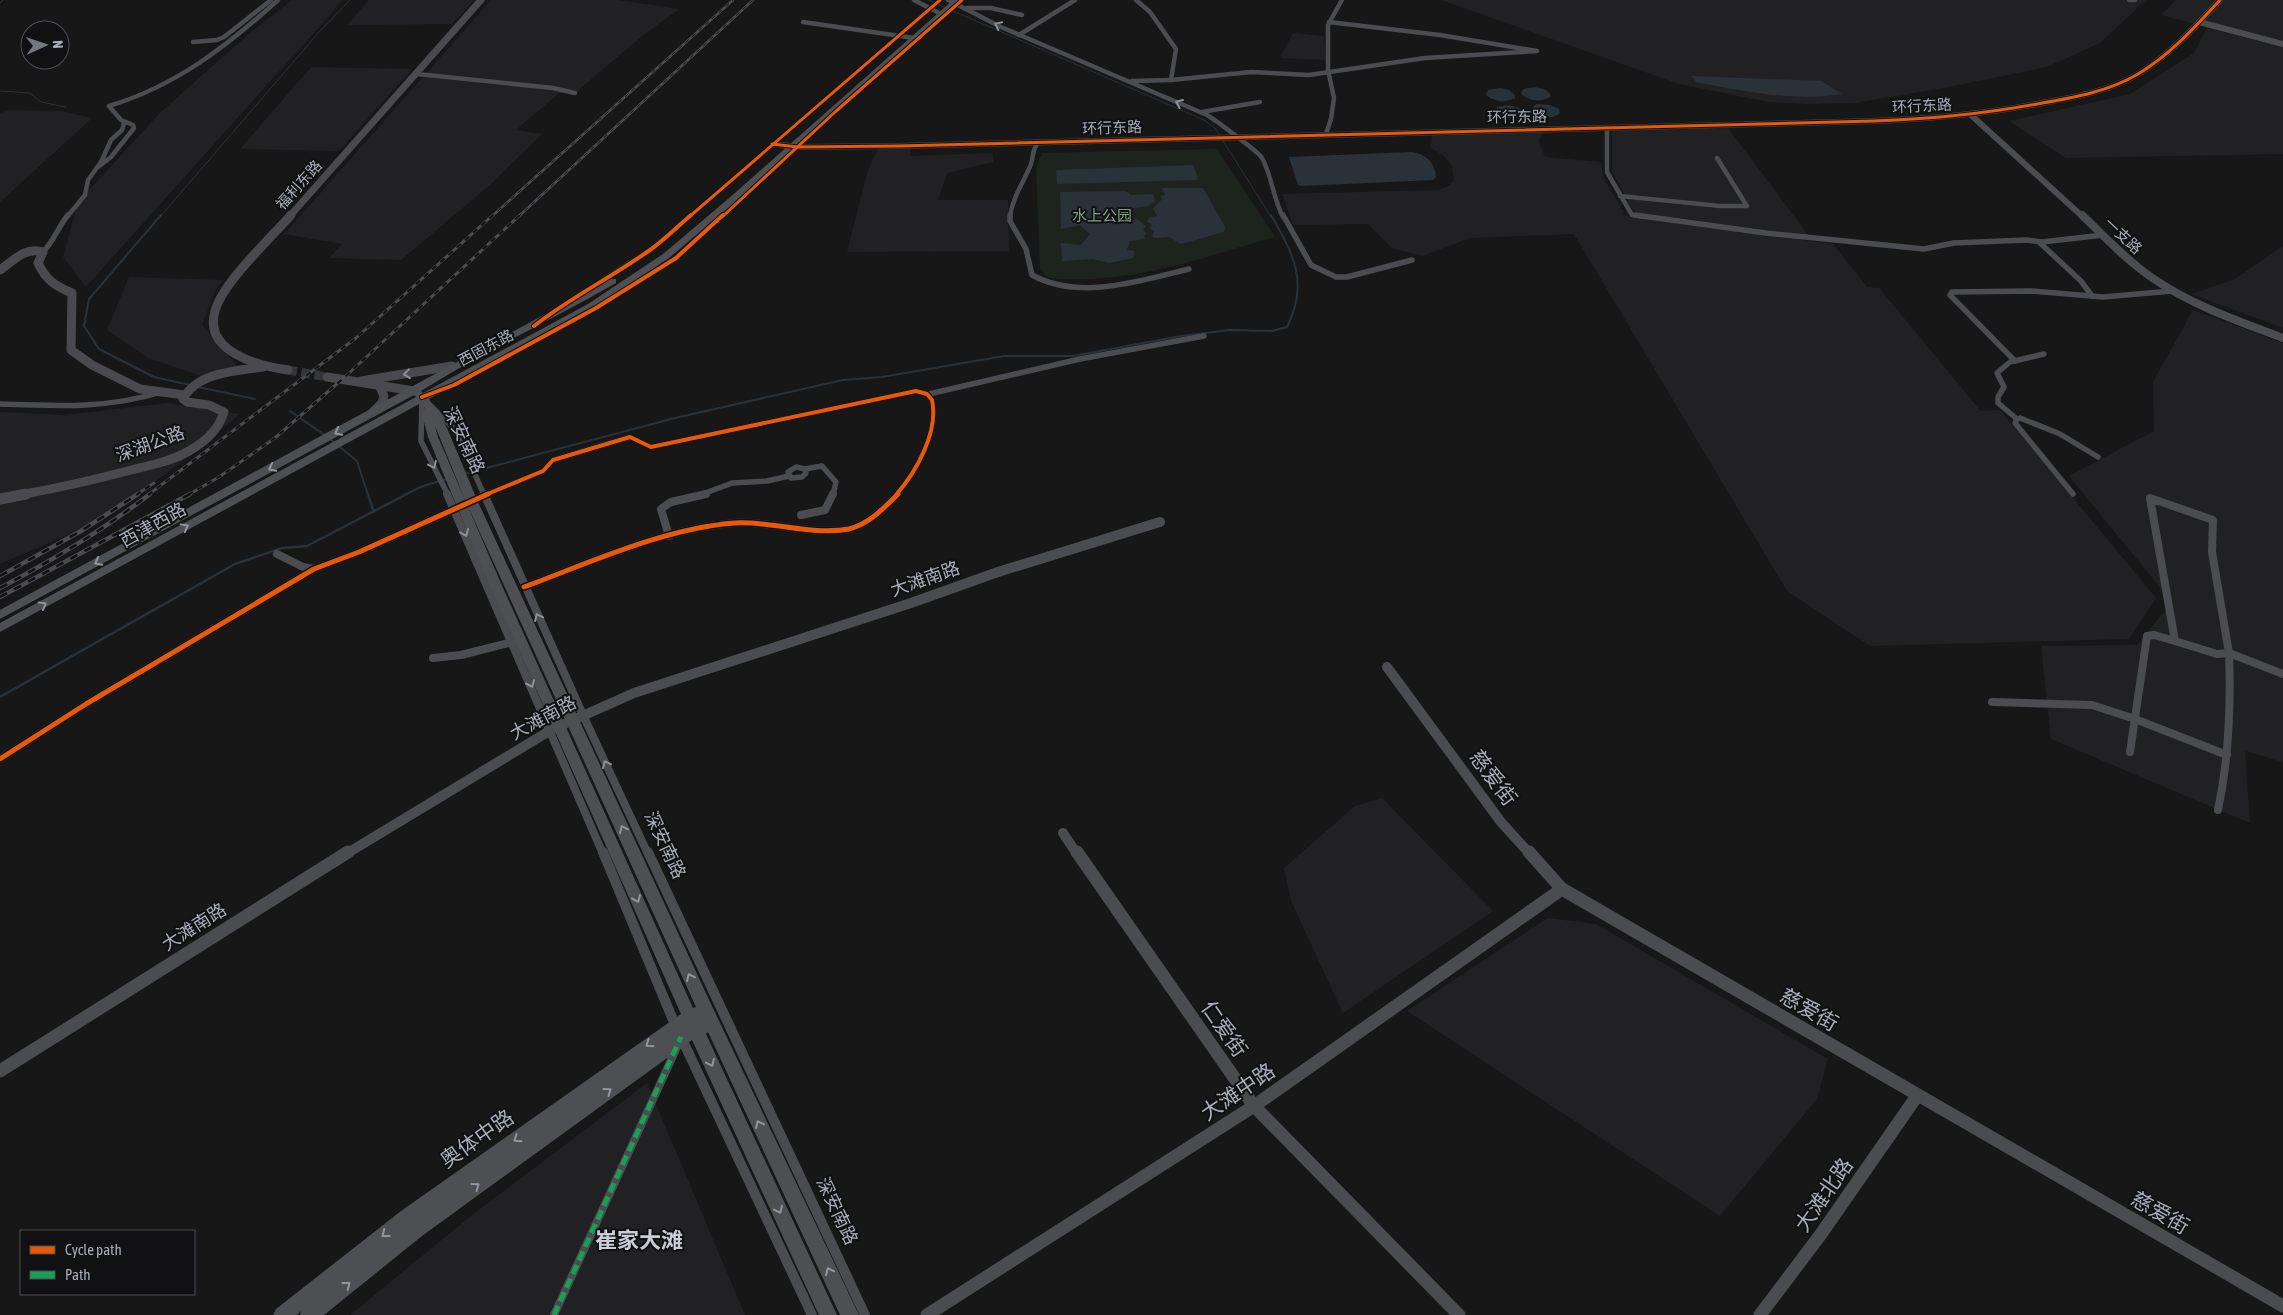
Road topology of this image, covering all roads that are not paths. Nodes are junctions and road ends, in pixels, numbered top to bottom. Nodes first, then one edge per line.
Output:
1 (271, 0) edge
2 (278, 0) edge
3 (481, 0) edge
4 (914, 0) edge
5 (962, 0) edge
6 (1075, 0) edge
7 (1136, 0) edge
8 (1342, 0) edge
9 (2129, 0) edge
10 (2135, 0) edge
11 (2220, 0) edge
12 (949, 2) edge
13 (965, 8) junction
14 (938, 11) junction
15 (1022, 15) dead end
16 (2200, 21) junction
17 (803, 22) dead end
18 (1329, 22) junction
19 (1019, 35) junction
20 (906, 36) junction
21 (193, 42) dead end
22 (2283, 42) edge
23 (1328, 70) junction
24 (416, 74) junction
25 (1172, 80) junction
26 (1132, 81) dead end
27 (575, 93) dead end
28 (1260, 102) dead end
29 (1202, 112) junction
30 (1974, 115) junction
31 (124, 123) junction
32 (1607, 128) junction
33 (1326, 134) junction
34 (1233, 137) junction
35 (1038, 142) junction
36 (785, 146) junction
37 (1717, 158) dead end
38 (98, 167) junction
39 (1620, 196) junction
40 (2103, 235) junction
41 (2039, 242) junction
42 (43, 252) junction
43 (1412, 260) dead end
44 (1189, 269) dead end
45 (0, 270) edge
46 (2172, 291) junction
47 (2092, 296) junction
48 (1204, 336) dead end
49 (2283, 336) edge
50 (2044, 354) dead end
51 (2015, 360) junction
52 (452, 366) junction
53 (263, 367) junction
54 (288, 370) tunnel mouth
55 (327, 377) tunnel mouth
56 (362, 381) junction
57 (380, 385) junction
58 (162, 392) junction
59 (187, 392) junction
60 (418, 394) junction
61 (929, 394) junction
62 (0, 404) edge
63 (373, 412) junction
64 (2017, 419) junction
65 (364, 423) junction
66 (319, 448) junction
67 (2098, 457) dead end
68 (460, 485) junction
69 (2073, 494) dead end
70 (0, 499) edge
71 (468, 504) junction
72 (801, 515) dead end
73 (1160, 522) dead end
74 (669, 536) junction
75 (277, 554) dead end
76 (314, 569) junction
77 (524, 587) junction
78 (0, 615) edge
79 (0, 628) edge
80 (516, 641) junction
81 (2176, 641) junction
82 (2229, 653) junction
83 (433, 658) dead end
84 (1387, 667) dead end
85 (2283, 674) edge
86 (1992, 702) dead end
87 (2135, 719) junction
88 (567, 723) junction
89 (2130, 752) dead end
90 (2227, 755) junction
91 (0, 760) edge
92 (2218, 810) dead end
93 (1063, 833) dead end
94 (1562, 889) junction
95 (693, 1024) junction
96 (0, 1071) edge
97 (1917, 1096) junction
98 (1254, 1106) junction
99 (2283, 1306) edge
100 (282, 1315) edge
101 (309, 1315) edge
102 (554, 1315) edge
103 (812, 1315) edge
104 (828, 1315) edge
105 (850, 1315) edge
106 (866, 1315) edge
107 (927, 1315) edge
108 (1458, 1315) edge
109 (1760, 1315) edge

1 - 21 street
2 - 31 street
3 - 24 main road, 福利东路
4 - 14 street
5 - 12 street
6 - 19 street
7 - 25 street
8 - 18 street
9 - 10 street
11 - 16 street, 环行东路
12 - 13 street
12 - 14 main road, 西固东路
12 - 14 street
13 - 15 street
19 -> 13 street
14 - 20 main road, 西固东路
14 - 36 street
16 - 22 street
16 - 30 street, 环行东路
17 - 20 street
18 - 23 street
18 - 23 street
29 -> 19 street
20 - 36 street
20 - 36 main road, 西固东路
23 - 25 street
23 - 33 street
24 - 27 street
24 - 53 main road, 福利东路
25 - 26 street
28 - 29 street
29 - 34 street
30 - 32 street, 环行东路
30 - 40 street, 一支路
30 - 49 street, 一支路
31 - 38 street
31 - 38 street
32 - 33 street, 环行东路
32 - 39 street
33 - 34 street, 环行东路
34 - 35 street, 环行东路
34 - 43 street
35 - 36 street, 环行东路
35 - 44 street
36 - 52 main road, 西固东路
36 - 60 main road, 西固东路
37 - 39 street
38 - 42 street
39 - 41 street
40 - 41 street
40 - 46 street, 一支路
41 - 47 street
42 - 45 main road
42 - 58 main road
46 - 47 street
46 - 49 street, 一支路
47 - 51 street
48 - 61 street
50 - 51 street
51 - 64 street
52 -> 56 main road
52 - 60 main road, 西固东路
53 - 54 main road, 福利东路
53 - 59 main road
55 - 56 main road
56 - 57 main road
57 - 60 main road
57 - 63 main road
58 - 59 main road
58 - 62 street
59 - 70 main road, 深湖公路
60 - 63 main road, 西固东路
60 - 65 main road, 西固东路
60 - 68 main road, 深安南路
60 - 68 main road, 深安南路
60 -> 68 street, 深安南路
61 - 71 street
61 - 74 street
63 - 65 main road, 西固东路
64 - 67 street
64 - 69 street
65 - 66 main road, 西固东路
66 -> 78 main road, 西津西路
79 -> 66 main road, 西津西路
68 - 71 main road, 深安南路
68 - 71 street, 深安南路
71 - 76 street
71 - 77 street, 深安南路
71 -> 80 main road, 深安南路
71 - 88 main road, 深安南路
72 - 74 street
73 - 88 street, 大滩南路
74 - 77 street
75 - 76 street
76 - 91 street
88 -> 77 street, 深安南路
80 - 83 street
80 -> 88 main road, 深安南路
81 - 82 street
81 - 82 street
81 - 87 street
82 - 85 street
82 - 90 street
84 - 94 street, 慈爱街
86 - 87 street
87 - 89 street
87 - 90 street
88 - 95 main road, 深安南路
88 - 96 street, 大滩南路
106 -> 88 street, 深安南路
90 - 92 street
93 - 98 street, 仁爱街
94 - 97 street, 慈爱街
94 - 98 street, 大滩中路
95 -> 100 main road, 奥体中路
101 -> 95 main road, 奥体中路
95 - 102 street
95 - 103 street, 深安南路
95 -> 104 main road, 深安南路
105 -> 95 main road, 深安南路
97 - 99 street, 慈爱街
97 - 109 street, 大滩北路
98 - 107 street, 大滩中路
98 - 108 street, 仁爱街

